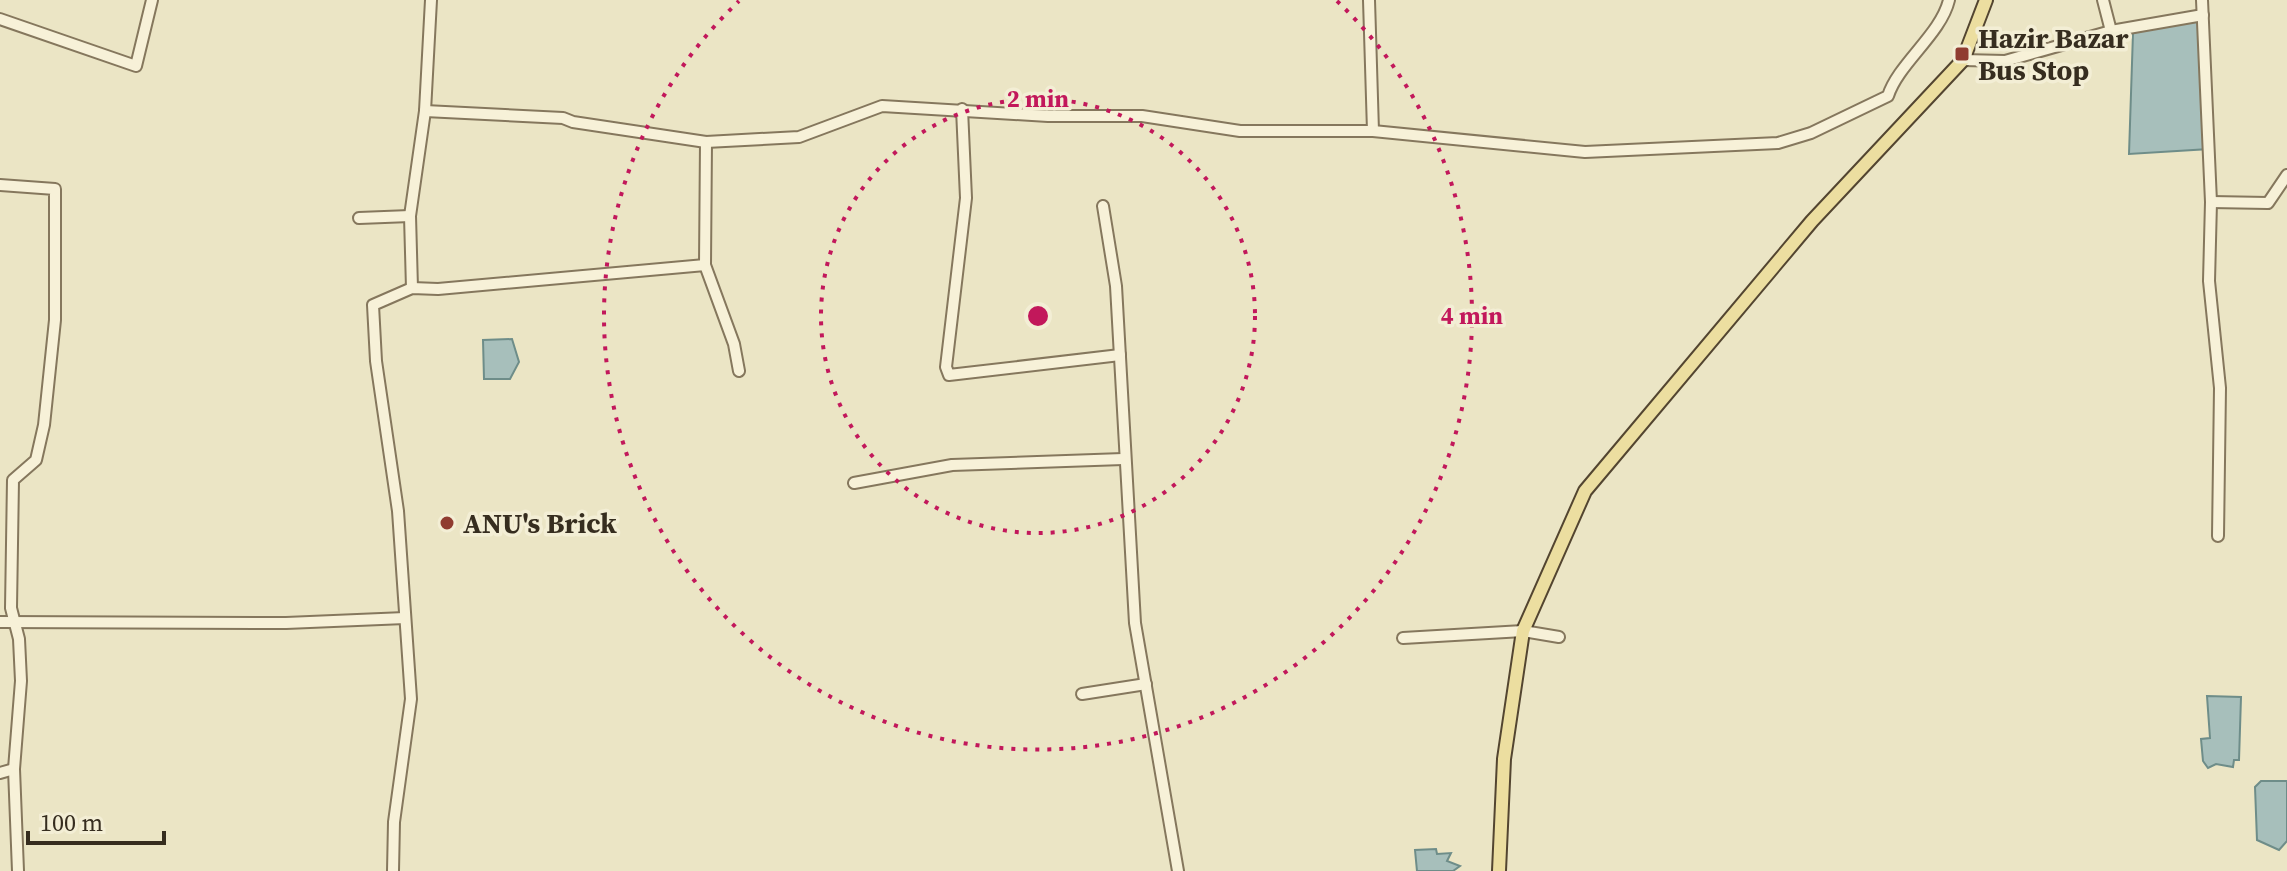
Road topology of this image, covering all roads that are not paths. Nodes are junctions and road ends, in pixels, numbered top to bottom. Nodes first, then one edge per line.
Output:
1 (152, 0) edge
2 (431, 0) edge
3 (1369, 0) edge
4 (1949, 0) edge
5 (1986, 0) edge
6 (2103, 0) edge
7 (2202, 0) edge
8 (2203, 15) junction
9 (0, 19) edge
10 (2111, 31) junction
11 (1963, 60) junction
12 (962, 109) junction
13 (425, 111) junction
14 (1373, 131) junction
15 (706, 142) junction
16 (2287, 175) edge
17 (0, 185) edge
18 (2211, 202) junction
19 (1103, 206) dead end
20 (410, 216) junction
21 (359, 218) dead end
22 (705, 265) junction
23 (412, 288) junction
24 (1120, 355) junction
25 (739, 371) dead end
26 (1123, 459) junction
27 (0, 478) edge
28 (13, 480) junction
29 (854, 483) dead end
30 (2218, 536) dead end
31 (405, 618) junction
32 (0, 622) edge
33 (14, 623) junction
34 (1523, 631) junction
35 (1559, 637) dead end
36 (1403, 638) dead end
37 (1146, 684) junction
38 (1082, 694) dead end
39 (14, 769) junction
40 (0, 773) edge
41 (18, 871) edge
42 (393, 871) edge
43 (1178, 871) edge
44 (1499, 871) edge

1 - 9 street
2 - 13 street
3 - 14 street
4 - 14 street
5 - 11 main road
6 - 10 street
7 - 8 street
8 - 10 street
8 - 18 street
10 - 11 street
11 - 34 main road
12 - 14 street
12 - 15 street
12 - 24 street
13 - 15 street
13 - 20 street
15 - 22 street
16 - 18 street
17 - 28 street
18 - 30 street
19 - 24 street
20 - 21 street
20 - 23 street
22 - 23 street
22 - 25 street
23 - 31 street
24 - 26 street
26 - 29 street
26 - 37 street
27 - 28 street
28 - 33 street
31 - 33 street
31 - 42 street
32 - 33 street
33 - 39 street
34 - 35 street
34 - 36 street
34 - 44 main road
37 - 38 street
37 - 43 street
39 - 40 street
39 - 41 street

